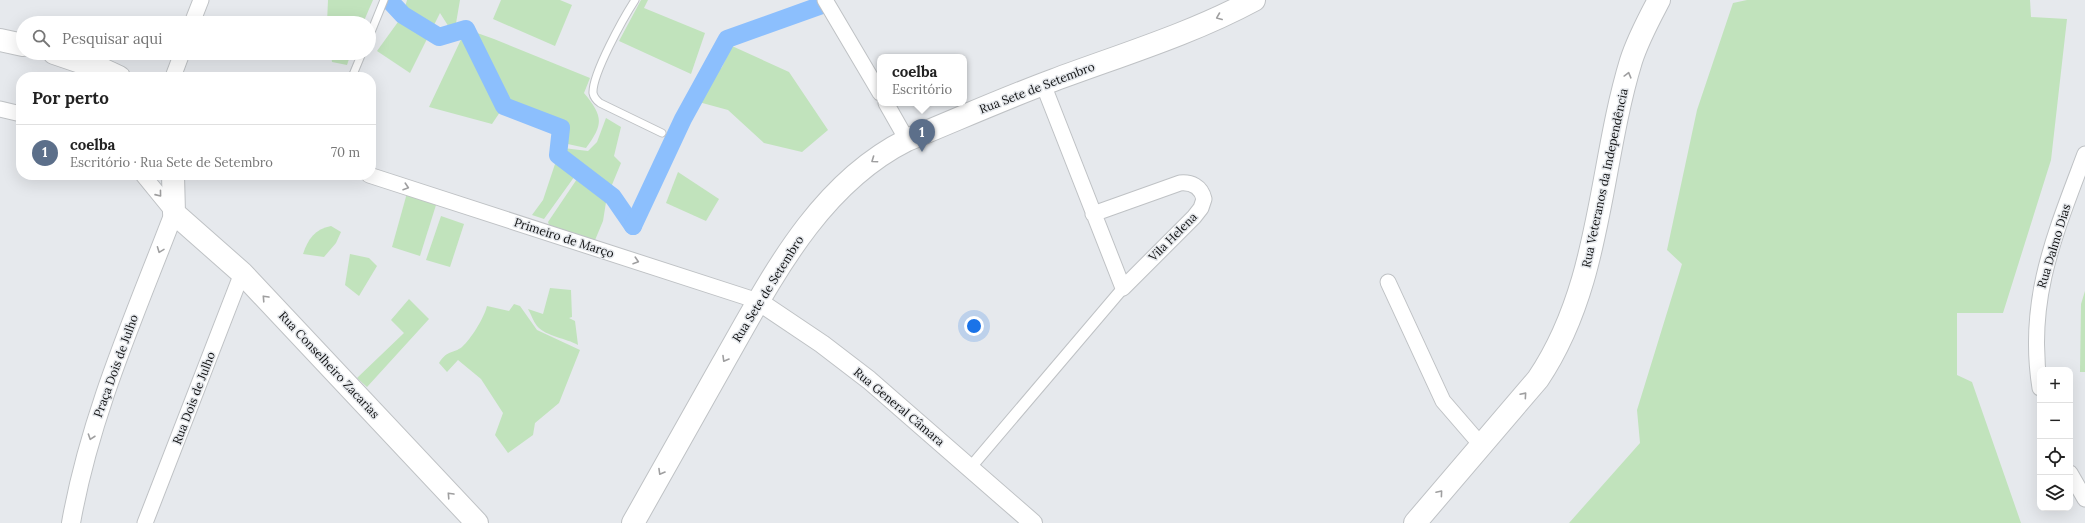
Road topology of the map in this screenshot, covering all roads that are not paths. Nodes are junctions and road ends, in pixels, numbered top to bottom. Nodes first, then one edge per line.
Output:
1 (200, 0) edge
2 (384, 0) edge
3 (635, 0) edge
4 (826, 0) edge
5 (1254, 0) edge
6 (1659, 0) edge
7 (194, 16) edge
8 (376, 20) edge
9 (0, 40) edge
10 (16, 43) edge
11 (75, 60) edge
12 (179, 60) edge
13 (359, 60) edge
14 (108, 72) edge
15 (175, 72) edge
16 (354, 72) edge
17 (1042, 84) junction
18 (877, 88) edge
19 (888, 106) edge
20 (0, 109) edge
21 (16, 113) edge
22 (662, 133) dead end
23 (908, 140) junction
24 (2085, 154) edge
25 (376, 177) edge
26 (147, 180) edge
27 (173, 180) edge
28 (174, 213) junction
29 (1093, 214) junction
30 (242, 273) junction
31 (1388, 282) dead end
32 (1123, 288) junction
33 (758, 301) junction
34 (2037, 367) edge
35 (1481, 445) junction
36 (970, 468) junction
37 (2071, 475) edge
38 (2085, 499) edge
39 (71, 523) edge
40 (145, 523) edge
41 (477, 523) edge
42 (633, 523) edge
43 (1033, 523) edge
44 (1415, 523) edge

1 - 7 street
2 - 8 lane
3 - 22 lane
4 - 18 street
5 -> 17 main road, Rua Sete de Setembro
35 -> 6 main road, Rua Veteranos da Independência
9 - 10 main road
11 - 14 main road
12 - 15 street
13 - 16 lane
17 - 23 main road, Rua Sete de Setembro
17 - 29 street
19 - 23 street
20 - 21 street
23 -> 33 main road, Rua Sete de Setembro
24 - 34 street, Rua Dalmo Dias
25 -> 33 street, Primeiro de Março
26 -> 28 street
27 - 28 main road
28 - 30 main road, Rua Conselheiro Zacarias
28 -> 39 street, Praça Dois de Julho
29 - 32 street
29 - 32 street, Vila Helena
30 - 40 street, Rua Dois de Julho
41 -> 30 main road, Rua Conselheiro Zacarias
31 - 35 street
32 - 36 street
33 - 36 street, Rua General Câmara
33 -> 42 main road, Rua Sete de Setembro
44 -> 35 main road, Rua Veteranos da Independência
36 - 43 street, Rua General Câmara
37 - 38 street

